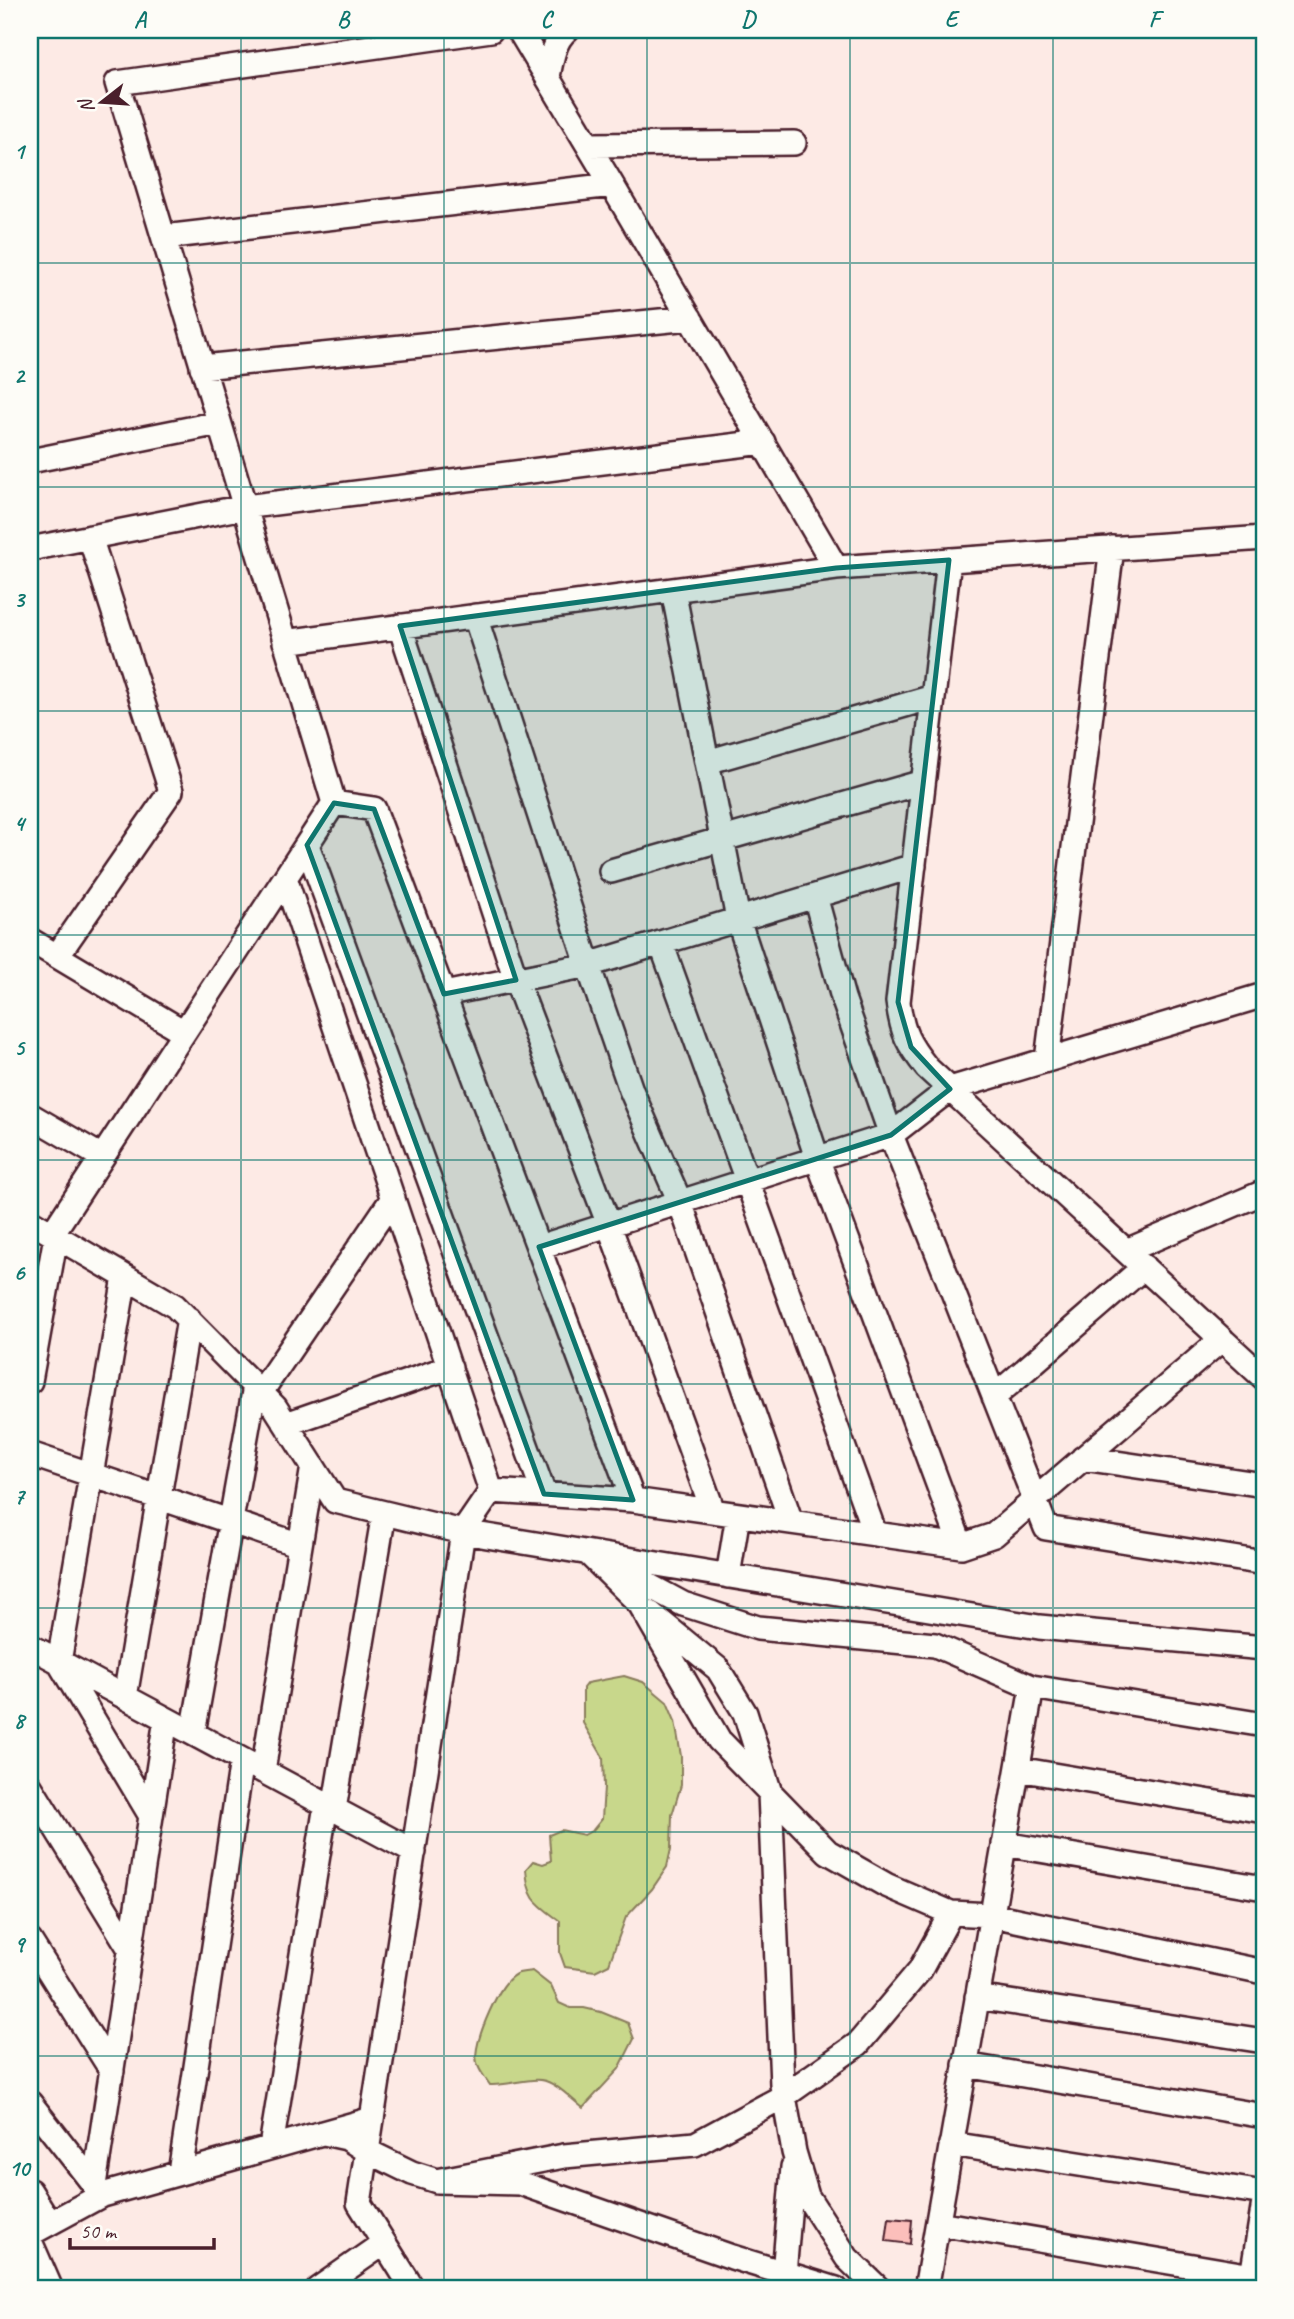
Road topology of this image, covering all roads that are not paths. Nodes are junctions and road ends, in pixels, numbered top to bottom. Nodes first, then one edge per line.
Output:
1 (491, 30) edge
2 (519, 30) edge
3 (567, 30) edge
4 (548, 77) junction
5 (794, 143) dead end
6 (589, 145) junction
7 (612, 185) junction
8 (164, 237) junction
9 (690, 318) junction
10 (202, 367) junction
11 (219, 423) junction
12 (763, 442) junction
13 (30, 461) edge
14 (244, 507) junction
15 (90, 537) junction
16 (1264, 538) edge
17 (30, 548) edge
18 (1112, 548) junction
19 (948, 560) junction
20 (836, 568) junction
21 (673, 590) junction
22 (475, 616) junction
23 (400, 626) junction
24 (285, 642) junction
25 (933, 696) junction
26 (707, 762) junction
27 (923, 782) junction
28 (334, 803) junction
29 (723, 841) junction
30 (307, 845) junction
31 (914, 866) junction
32 (611, 871) dead end
33 (285, 878) junction
34 (815, 896) junction
35 (738, 919) junction
36 (30, 940) edge
37 (662, 943) junction
38 (57, 956) junction
39 (588, 965) junction
40 (516, 980) junction
41 (444, 995) junction
42 (1264, 995) edge
43 (184, 1032) junction
44 (1047, 1059) junction
45 (950, 1088) junction
46 (30, 1115) edge
47 (891, 1135) junction
48 (102, 1157) junction
49 (817, 1158) junction
50 (748, 1180) junction
51 (1264, 1192) edge
52 (393, 1198) junction
53 (680, 1202) junction
54 (30, 1221) edge
55 (609, 1225) junction
56 (54, 1235) junction
57 (539, 1247) junction
58 (1126, 1251) junction
59 (1144, 1267) junction
60 (125, 1277) junction
61 (188, 1319) junction
62 (1222, 1339) junction
63 (450, 1367) junction
64 (1264, 1378) edge
65 (30, 1381) edge
66 (258, 1389) junction
67 (994, 1397) junction
68 (286, 1424) junction
69 (30, 1454) edge
70 (1083, 1458) junction
71 (313, 1466) junction
72 (91, 1475) junction
73 (1264, 1485) edge
74 (491, 1491) junction
75 (544, 1494) junction
76 (158, 1497) junction
77 (634, 1500) junction
78 (1035, 1500) junction
79 (713, 1511) junction
80 (384, 1513) junction
81 (738, 1515) junction
82 (231, 1522) junction
83 (791, 1522) junction
84 (463, 1532) junction
85 (875, 1534) junction
86 (300, 1545) junction
87 (961, 1546) junction
88 (588, 1553) junction
89 (1264, 1563) edge
90 (728, 1576) junction
91 (640, 1604) junction
92 (30, 1646) edge
93 (1264, 1648) edge
94 (59, 1662) junction
95 (1032, 1687) junction
96 (125, 1697) junction
97 (166, 1719) junction
98 (1264, 1726) edge
99 (193, 1733) junction
100 (242, 1760) junction
101 (1018, 1769) junction
102 (263, 1771) junction
103 (30, 1786) edge
104 (769, 1793) junction
105 (330, 1807) junction
106 (1264, 1811) edge
107 (37, 1814) edge
108 (151, 1816) junction
109 (1004, 1844) junction
110 (414, 1852) junction
111 (1264, 1888) edge
112 (951, 1913) junction
113 (992, 1915) junction
114 (30, 1941) edge
115 (130, 1949) junction
116 (1264, 1972) edge
117 (977, 1997) junction
118 (1264, 2041) edge
119 (965, 2065) junction
120 (111, 2071) junction
121 (784, 2096) junction
122 (30, 2103) edge
123 (1264, 2116) edge
124 (372, 2119) junction
125 (324, 2133) junction
126 (951, 2144) junction
127 (271, 2147) junction
128 (367, 2151) junction
129 (794, 2152) junction
130 (180, 2173) junction
131 (437, 2181) junction
132 (98, 2190) junction
133 (30, 2191) edge
134 (1264, 2193) edge
135 (1264, 2202) edge
136 (938, 2223) junction
137 (40, 2229) edge
138 (30, 2241) edge
139 (384, 2243) junction
140 (784, 2281) edge
141 (1255, 2281) edge
142 (51, 2289) edge
143 (318, 2289) edge
144 (413, 2289) edge
145 (836, 2289) edge
146 (879, 2289) edge
147 (926, 2289) edge

1 - 8 street
2 - 4 street
3 - 4 street
4 - 6 street
5 - 6 street
6 - 7 street
7 - 8 street
7 - 9 street
8 - 10 street
9 - 10 street
9 - 12 street
10 - 11 street
11 - 13 street
11 - 14 street
12 - 14 street
12 - 20 street
14 - 15 street
14 - 24 street
15 - 17 street
15 - 38 street
16 - 18 street
18 - 19 street
18 - 44 street
19 - 20 street
19 - 25 street
20 - 21 street
21 - 22 street
21 - 26 street
22 - 23 street
22 - 39 street
23 - 24 street
23 - 40 street
24 - 28 street
25 - 26 street
25 - 27 street
26 - 29 street
27 - 29 street
27 - 31 street
28 - 30 street
28 - 41 street
29 - 32 street
29 - 35 street
30 - 33 street
30 - 75 street
31 - 34 street
31 - 45 street
33 - 43 street
33 - 52 street
34 - 35 street
34 - 47 street
35 - 37 street
35 - 49 street
36 - 38 street
37 - 39 street
37 - 50 street
38 - 43 street
39 - 40 street
39 - 53 street
40 - 41 street
40 - 55 street
41 - 57 street
42 - 44 street
43 - 48 street
44 - 45 street
45 - 47 street
45 - 58 street
46 - 48 street
47 - 49 street
47 - 67 street
48 - 56 street
49 - 50 street
49 - 87 street
50 - 53 street
50 - 85 street
51 - 58 street
52 - 63 street
52 - 66 street
53 - 55 street
53 - 83 street
54 - 56 street
55 - 57 street
55 - 79 street
56 - 60 street
56 - 65 street
57 - 77 street
58 - 59 street
59 - 62 street
59 - 67 street
60 - 61 street
60 - 72 street
61 - 66 street
61 - 76 street
62 - 64 street
62 - 70 street
63 - 68 street
63 - 74 street
66 - 68 street
66 - 82 street
67 - 78 street
68 - 71 street
69 - 72 street
70 - 73 street
70 - 78 street
71 - 80 street
71 - 86 street
72 - 76 street
72 - 94 street
74 - 75 street
74 - 84 street
75 - 77 street
76 - 82 street
76 - 96 street
77 - 79 street
78 - 87 street
78 - 89 street
79 - 81 street
80 - 84 street
80 - 105 street
81 - 83 street
81 - 90 street
82 - 86 street
82 - 99 street
83 - 85 street
84 - 88 street
84 - 110 street
85 - 87 street
86 - 102 street
88 - 90 street
88 - 91 street
88 - 95 street
90 - 93 street
91 - 104 street
91 - 104 street
92 - 94 street
94 - 96 street
94 - 108 street
95 - 98 street
95 - 101 street
96 - 97 street
97 - 99 street
97 - 108 street
99 - 100 street
100 - 102 street
100 - 130 street
101 - 106 street
101 - 109 street
102 - 105 street
103 - 107 street
104 - 112 street
104 - 121 street
105 - 110 street
105 - 127 street
107 - 115 street
108 - 115 street
109 - 111 street
109 - 113 street
110 - 124 street
112 - 113 street
112 - 121 street
113 - 116 street
113 - 117 street
114 - 120 street
115 - 120 street
117 - 118 street
117 - 119 street
119 - 123 street
119 - 126 street
120 - 132 street
121 - 129 street
121 - 131 street
122 - 132 street
124 - 125 street
124 - 128 street
125 - 127 street
125 - 128 street
126 - 134 street
126 - 136 street
127 - 130 street
128 - 131 street
128 - 139 street
129 - 140 street
129 - 146 street
130 - 132 street
131 - 140 street
132 - 137 street
133 - 137 street
135 - 141 street
136 - 141 street
136 - 147 street
138 - 142 street
139 - 143 street
139 - 144 street
140 - 145 street

